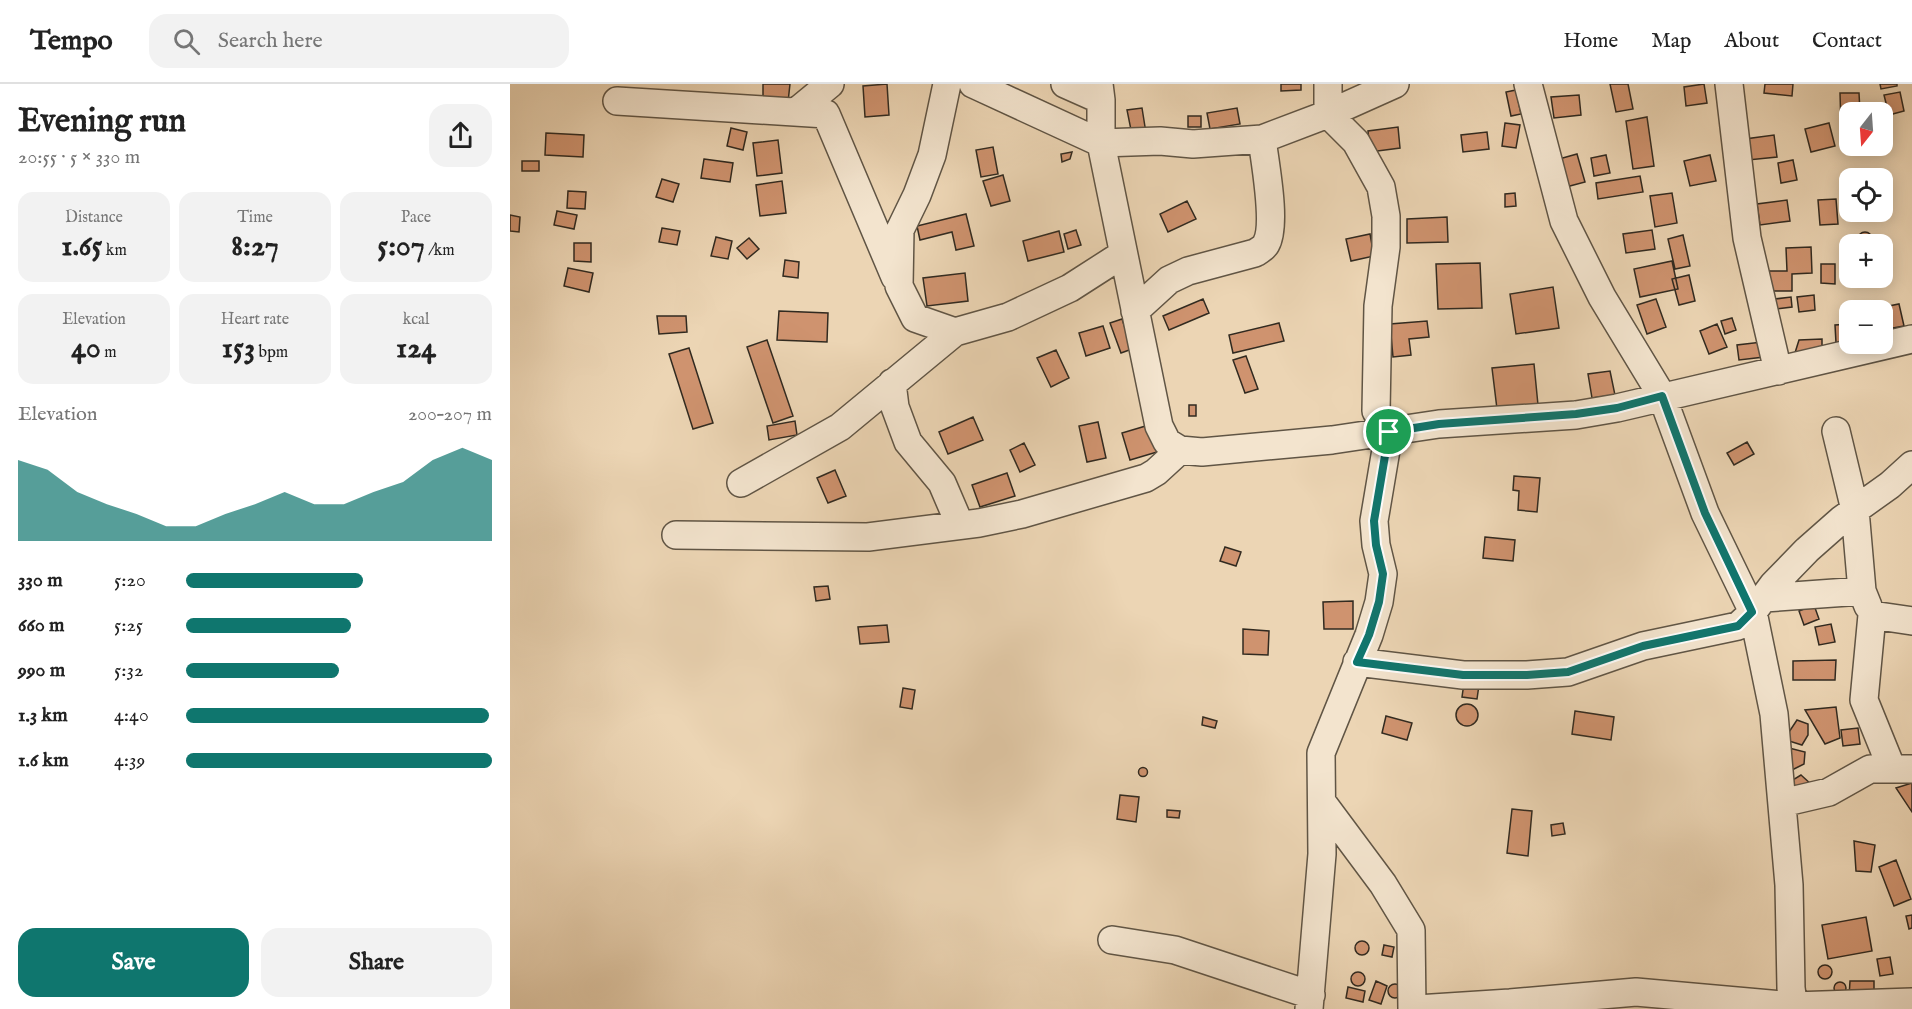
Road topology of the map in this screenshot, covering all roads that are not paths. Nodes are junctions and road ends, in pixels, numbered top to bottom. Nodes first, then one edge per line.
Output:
1 (830, 84) edge
2 (947, 84) edge
3 (973, 84) edge
4 (1065, 84) edge
5 (1328, 84) edge
6 (1395, 84) edge
7 (1528, 84) edge
8 (1729, 84) edge
9 (1100, 92) edge
10 (617, 101) dead end
11 (796, 112) junction
12 (1328, 114) junction
13 (1262, 139) junction
14 (1101, 143) junction
15 (1123, 254) junction
16 (899, 286) junction
17 (1134, 311) junction
18 (955, 332) junction
19 (1912, 339) edge
20 (1778, 371) junction
21 (892, 384) junction
22 (1662, 396) junction
23 (1836, 431) dead end
24 (1389, 432) junction
25 (1180, 450) junction
26 (1912, 465) edge
27 (741, 483) dead end
28 (1855, 510) junction
29 (960, 525) junction
30 (676, 535) dead end
31 (1867, 603) junction
32 (1758, 605) junction
33 (1912, 621) edge
34 (1357, 662) junction
35 (1902, 769) edge
36 (1322, 802) junction
37 (1782, 803) junction
38 (1112, 940) dead end
39 (1310, 1002) edge
40 (1912, 1002) edge
41 (1793, 1007) edge
42 (1412, 1009) edge
43 (1417, 1009) edge

1 - 11 street
2 - 16 street
3 - 14 street
4 - 9 street
5 - 12 street
6 - 12 street
7 - 22 street
8 - 20 street
9 - 14 street
10 - 11 street
11 - 16 street
12 - 13 street
12 - 24 street
13 - 14 street
13 - 17 street
14 - 15 street
15 - 17 street
15 - 18 street
16 - 18 street
17 - 25 street
18 - 21 street
19 - 20 street
20 - 22 street
21 - 27 street
21 - 29 street
22 - 24 street
22 - 32 street
23 - 28 street
24 - 25 street
24 - 34 street
25 - 29 street
26 - 28 street
28 - 31 street
28 - 32 street
29 - 30 street
31 - 32 street
31 - 33 street
31 - 35 street
32 - 34 street
32 - 37 street
34 - 36 street
35 - 37 street
36 - 39 street
36 - 42 street
37 - 41 street
38 - 39 street
40 - 41 street
41 - 43 street

